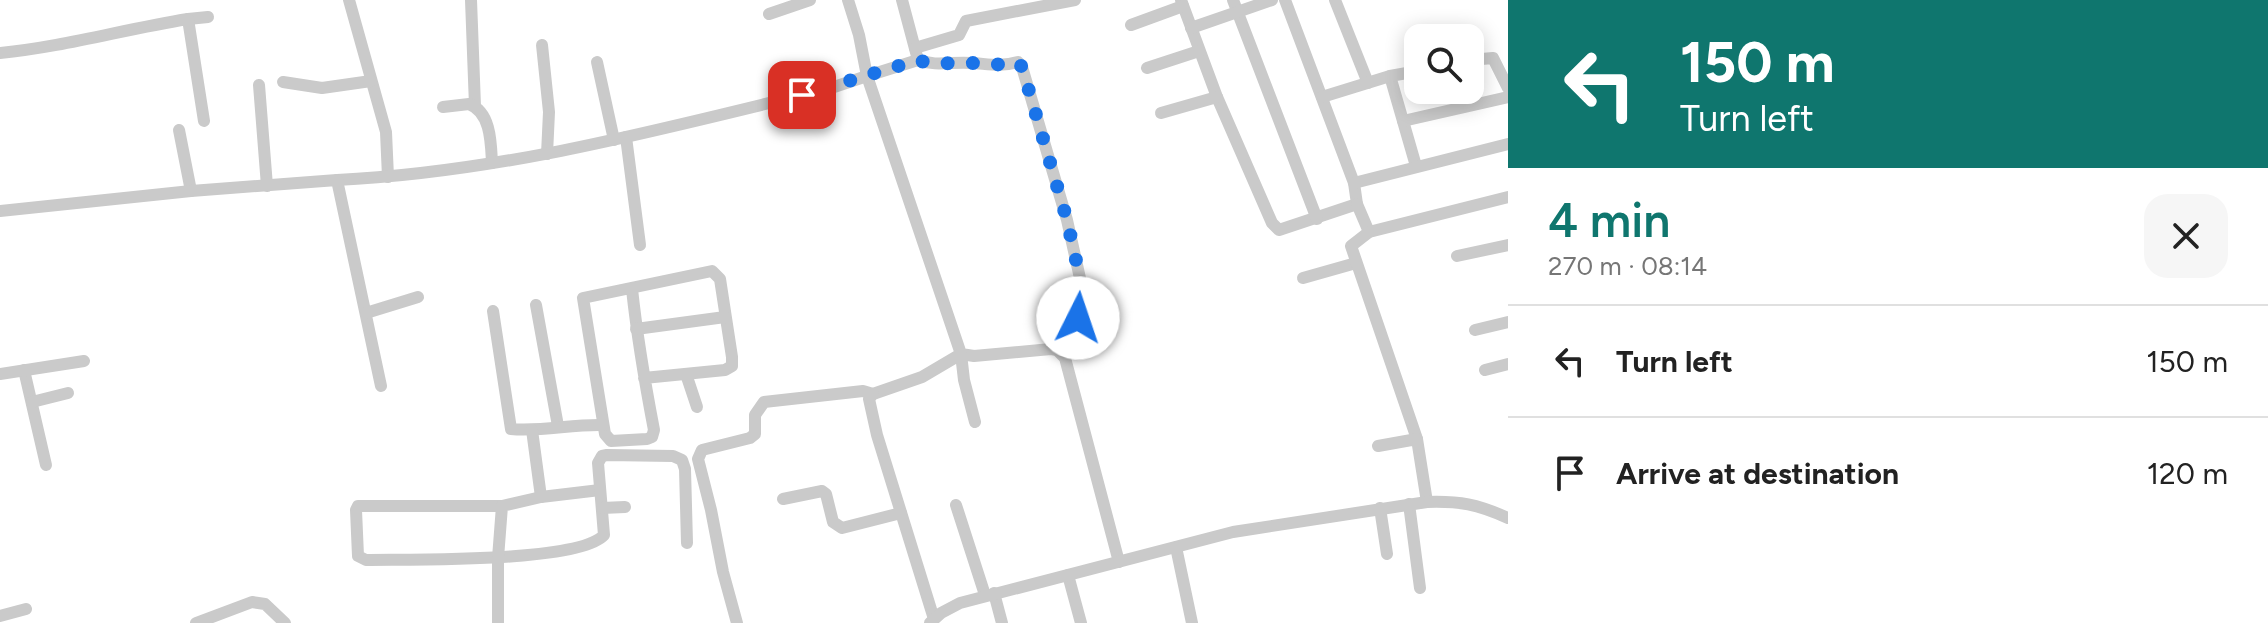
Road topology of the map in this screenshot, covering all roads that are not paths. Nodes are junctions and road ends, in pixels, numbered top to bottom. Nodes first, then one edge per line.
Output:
1 (349, 0) edge
2 (471, 0) edge
3 (810, 0) edge
4 (848, 0) edge
5 (902, 0) edge
6 (1000, 0) edge
7 (1075, 0) edge
8 (1272, 0) edge
9 (1285, 0) edge
10 (1335, 0) edge
11 (1061, 2) edge
12 (1182, 3) edge
13 (1236, 6) edge
14 (769, 14) dead end
15 (1004, 14) junction
16 (208, 17) dead end
17 (188, 19) junction
18 (1131, 25) dead end
19 (1191, 28) junction
20 (542, 45) dead end
21 (1199, 51) junction
22 (0, 53) edge
23 (917, 54) junction
24 (1484, 59) edge
25 (597, 62) dead end
26 (1147, 68) dead end
27 (1404, 74) edge
28 (867, 76) junction
29 (1390, 76) junction
30 (371, 81) junction
31 (283, 82) dead end
32 (1368, 83) junction
33 (259, 85) dead end
34 (1508, 88) edge
35 (1217, 97) junction
36 (1322, 97) junction
37 (1508, 97) edge
38 (475, 106) junction
39 (443, 107) dead end
40 (1161, 113) dead end
41 (204, 121) dead end
42 (1403, 121) junction
43 (179, 130) dead end
44 (620, 138) junction
45 (1508, 144) edge
46 (547, 154) junction
47 (492, 163) junction
48 (1416, 166) junction
49 (388, 177) junction
50 (337, 180) junction
51 (1354, 183) junction
52 (267, 186) junction
53 (191, 191) junction
54 (1508, 197) edge
55 (1357, 204) junction
56 (0, 211) edge
57 (1317, 219) junction
58 (1369, 232) junction
59 (640, 245) dead end
60 (1508, 245) edge
61 (1457, 256) dead end
62 (1356, 263) junction
63 (1303, 278) dead end
64 (632, 289) junction
65 (418, 297) dead end
66 (536, 305) dead end
67 (493, 311) dead end
68 (366, 313) junction
69 (725, 317) junction
70 (1508, 322) edge
71 (636, 329) junction
72 (1475, 330) dead end
73 (1057, 350) junction
74 (961, 354) junction
75 (84, 361) dead end
76 (1508, 364) edge
77 (24, 370) junction
78 (1485, 370) dead end
79 (0, 374) edge
80 (686, 374) junction
81 (644, 378) junction
82 (381, 386) dead end
83 (68, 393) dead end
84 (873, 394) junction
85 (32, 402) junction
86 (697, 407) dead end
87 (975, 422) dead end
88 (603, 425) junction
89 (558, 426) junction
90 (532, 430) junction
91 (1417, 439) junction
92 (1378, 446) dead end
93 (46, 465) dead end
94 (600, 490) junction
95 (541, 497) junction
96 (783, 499) dead end
97 (1427, 502) junction
98 (1409, 504) junction
99 (956, 505) dead end
100 (502, 506) junction
101 (625, 507) dead end
102 (602, 508) junction
103 (1380, 508) junction
104 (901, 513) junction
105 (1508, 518) edge
106 (687, 543) dead end
107 (1176, 547) junction
108 (1387, 554) dead end
109 (498, 558) junction
110 (1119, 562) junction
111 (1068, 575) junction
112 (1420, 588) dead end
113 (989, 594) junction
114 (26, 609) dead end
115 (0, 616) edge
116 (222, 618) edge
117 (932, 621) edge
118 (196, 623) edge
119 (285, 623) edge
120 (498, 623) edge
121 (737, 623) edge
122 (1002, 623) edge
123 (1081, 623) edge
124 (1192, 623) edge

1 - 30 street
2 - 38 street
3 - 14 street
4 - 28 street
5 - 23 street
6 - 15 street
7 - 11 street
8 - 13 street
9 - 36 street
10 - 32 street
11 - 15 street
12 - 18 street
12 - 19 street
13 - 19 street
13 - 57 street
15 - 23 street
16 - 17 street
17 - 22 street
17 - 41 street
19 - 21 street
20 - 46 street
21 - 26 street
21 - 35 street
23 - 28 street
23 - 73 street
24 - 34 street
25 - 44 street
27 - 29 street
28 - 44 street
28 - 74 street
29 - 32 street
29 - 42 street
30 - 31 street
30 - 49 street
32 - 36 street
33 - 52 street
35 - 40 street
35 - 57 street
36 - 51 street
37 - 42 street
38 - 39 street
38 - 47 street
42 - 48 street
43 - 53 street
44 - 46 street
44 - 59 street
45 - 48 street
46 - 47 street
47 - 49 street
48 - 51 street
49 - 50 street
50 - 52 street
50 - 68 street
51 - 55 street
52 - 53 street
53 - 56 street
54 - 58 street
55 - 57 street
55 - 58 street
58 - 62 street
60 - 61 street
62 - 63 street
62 - 91 street
64 - 69 street
64 - 71 street
64 - 88 street
65 - 68 street
66 - 89 street
67 - 90 street
68 - 82 street
69 - 71 street
69 - 80 street
70 - 72 street
71 - 81 street
73 - 74 street
73 - 110 street
74 - 84 street
74 - 87 street
75 - 77 street
76 - 78 street
77 - 79 street
77 - 85 street
80 - 81 street
80 - 86 street
81 - 88 street
83 - 85 street
84 - 104 street
84 - 121 street
85 - 93 street
88 - 89 street
89 - 90 street
90 - 95 street
91 - 92 street
91 - 97 street
94 - 95 street
94 - 102 street
94 - 106 street
95 - 100 street
96 - 104 street
97 - 98 street
97 - 105 street
98 - 103 street
98 - 112 street
99 - 113 street
100 - 109 street
100 - 109 street
101 - 102 street
102 - 109 street
103 - 107 street
103 - 108 street
104 - 117 street
107 - 110 street
107 - 124 street
109 - 120 street
110 - 111 street
111 - 113 street
111 - 123 street
113 - 117 street
113 - 122 street
114 - 115 street
116 - 118 street
116 - 119 street

